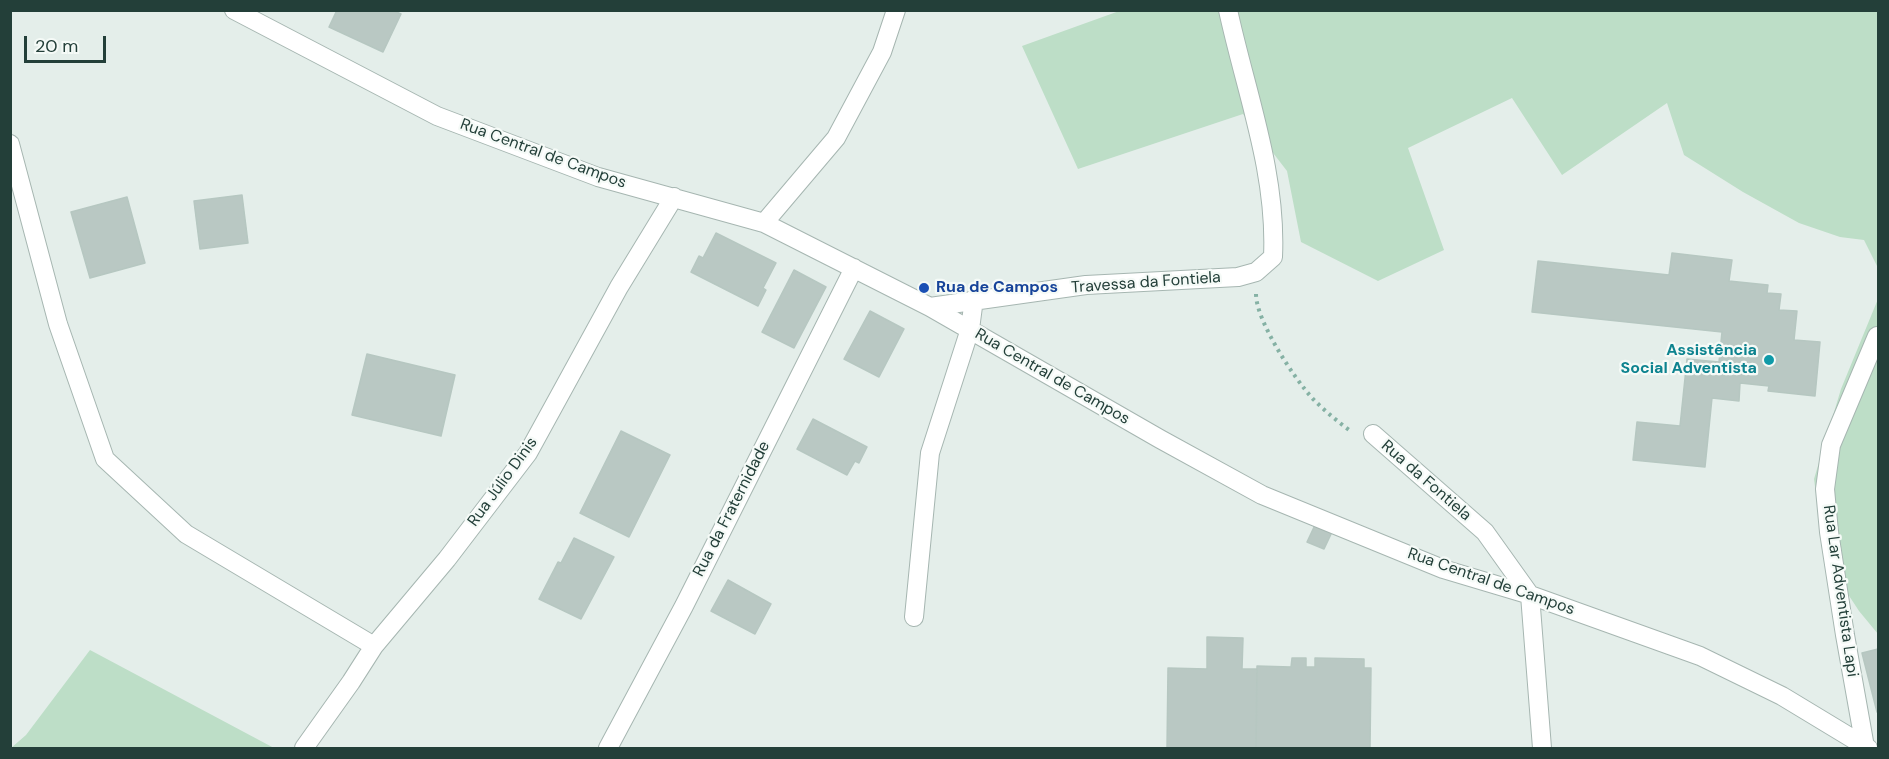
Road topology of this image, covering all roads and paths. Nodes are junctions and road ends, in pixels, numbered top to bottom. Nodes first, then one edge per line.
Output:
1 (234, 10) edge
2 (896, 10) edge
3 (1228, 10) edge
4 (10, 144) edge
5 (674, 197) junction
6 (764, 223) junction
7 (854, 268) junction
8 (1256, 272) junction
9 (974, 300) junction
10 (930, 307) junction
11 (970, 330) junction
12 (1877, 336) dead end
13 (1373, 434) joint
14 (1530, 595) junction
15 (914, 617) dead end
16 (374, 646) junction
17 (304, 748) edge
18 (608, 748) edge
19 (1542, 748) edge
20 (1866, 748) edge

1 - 5 street, Rua Central de Campos
2 - 6 street
3 - 8 street
4 - 16 street
5 - 6 street, Rua Central de Campos
5 - 16 street, Rua Júlio Dinis
6 - 7 street, Rua Central de Campos
7 - 10 street, Rua Central de Campos
7 - 18 street, Rua da Fraternidade
8 - 9 street, Travessa da Fontiela
8 - 13 path, Rua da Fontiela
9 - 10 street, Travessa da Fontiela
9 - 11 street
10 - 11 street, Rua Central de Campos
11 - 14 street, Rua Central de Campos
11 - 15 street
12 - 20 street, Rua Lar Adventista Lapi
13 - 14 street, Rua da Fontiela
14 - 19 street
14 - 20 street, Rua Central de Campos
16 - 17 street, Rua Júlio Dinis

